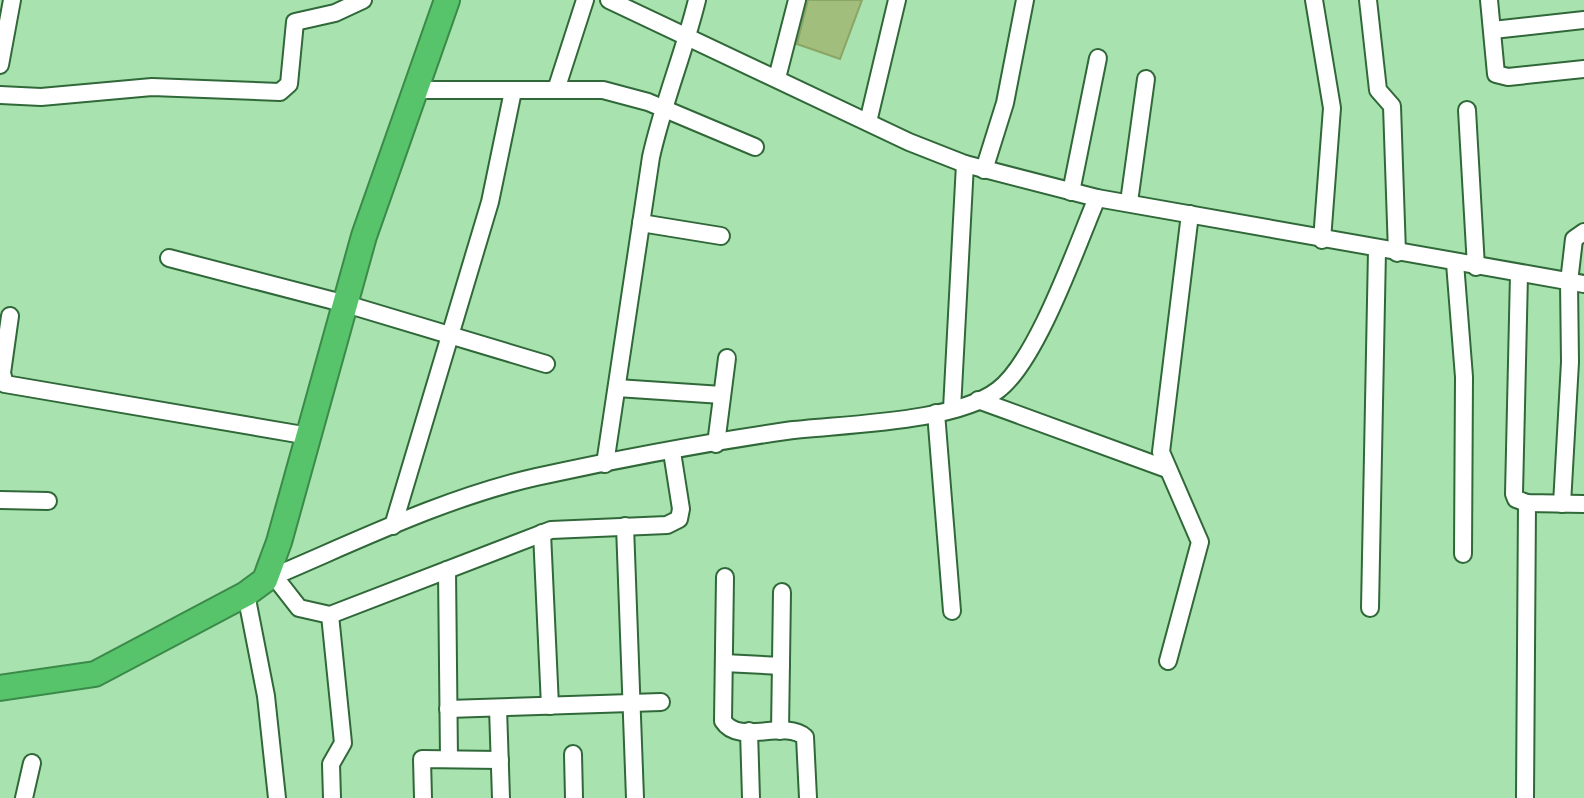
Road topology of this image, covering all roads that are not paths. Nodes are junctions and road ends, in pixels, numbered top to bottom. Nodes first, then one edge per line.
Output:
1 (12, 0) edge
2 (363, 0) edge
3 (447, 0) edge
4 (585, 0) edge
5 (609, 0) edge
6 (697, 0) edge
7 (797, 0) edge
8 (897, 0) edge
9 (1025, 0) edge
10 (1314, 0) edge
11 (1368, 0) edge
12 (1489, 0) edge
13 (5, 18) edge
14 (1584, 20) edge
15 (1493, 30) junction
16 (688, 37) junction
17 (1098, 58) dead end
18 (0, 65) edge
19 (1584, 69) edge
20 (777, 78) junction
21 (1146, 79) dead end
22 (414, 90) junction
23 (556, 90) junction
24 (513, 91) junction
25 (0, 95) edge
26 (662, 108) junction
27 (1467, 110) dead end
28 (868, 122) junction
29 (755, 147) dead end
30 (965, 164) junction
31 (984, 170) junction
32 (1071, 192) junction
33 (1097, 198) junction
34 (1129, 202) junction
35 (1190, 214) junction
36 (641, 223) junction
37 (1584, 232) edge
38 (721, 236) dead end
39 (1322, 240) junction
40 (1377, 250) junction
41 (1397, 253) junction
42 (169, 258) dead end
43 (1455, 263) junction
44 (1476, 267) junction
45 (1519, 274) junction
46 (1576, 283) edge
47 (346, 304) junction
48 (10, 316) dead end
49 (450, 335) junction
50 (727, 358) dead end
51 (546, 364) dead end
52 (617, 388) junction
53 (722, 395) junction
54 (978, 400) junction
55 (944, 411) junction
56 (309, 436) junction
57 (716, 444) junction
58 (672, 452) junction
59 (605, 464) junction
60 (1167, 469) junction
61 (0, 500) edge
62 (48, 501) dead end
63 (1527, 503) junction
64 (1562, 504) junction
65 (1584, 504) edge
66 (393, 526) junction
67 (625, 526) junction
68 (542, 533) junction
69 (1463, 554) dead end
70 (447, 570) junction
71 (725, 577) dead end
72 (262, 583) junction
73 (782, 592) dead end
74 (1370, 608) dead end
75 (952, 611) dead end
76 (330, 615) junction
77 (1168, 661) dead end
78 (724, 663) junction
79 (781, 666) junction
80 (0, 688) edge
81 (661, 702) dead end
82 (634, 703) junction
83 (550, 706) junction
84 (498, 708) junction
85 (448, 709) junction
86 (749, 731) junction
87 (780, 731) junction
88 (573, 754) dead end
89 (449, 759) junction
90 (500, 760) junction
91 (32, 763) dead end
92 (24, 798) edge
93 (277, 798) edge
94 (332, 798) edge
95 (423, 798) edge
96 (501, 798) edge
97 (574, 798) edge
98 (635, 798) edge
99 (751, 798) edge
100 (808, 798) edge
101 (1525, 798) edge

1 - 13 street
2 - 25 street
3 - 22 highway
4 - 23 street
5 - 16 street
6 - 16 street
7 - 20 street
8 - 28 street
9 - 31 street
10 - 39 street
11 - 41 street
12 - 15 street
13 - 18 street
14 - 15 street
15 - 19 street
16 - 20 street
16 - 26 street
17 - 32 street
20 - 28 street
21 - 34 street
22 - 24 street
22 - 47 highway
23 - 24 street
23 - 26 street
24 - 49 street
26 - 29 street
26 - 36 street
27 - 44 street
28 - 30 street
30 - 31 street
30 - 55 street
31 - 32 street
32 - 33 street
33 - 34 street
33 - 54 street
34 - 35 street
35 - 39 street
35 - 60 street
36 - 38 street
36 - 52 street
37 - 46 street
39 - 40 street
40 - 41 street
40 - 74 street
41 - 43 street
42 - 47 street
43 - 44 street
43 - 69 street
44 - 45 street
45 - 46 street
45 - 63 street
46 - 64 street
47 - 49 street
47 - 56 highway
48 - 56 street
49 - 51 street
49 - 66 street
50 - 53 street
52 - 53 street
52 - 59 street
53 - 57 street
54 - 55 street
54 - 60 street
55 - 57 street
55 - 75 street
56 - 72 highway
57 - 58 street
58 - 59 street
58 - 67 street
59 - 66 street
60 - 77 street
61 - 62 street
63 - 64 street
63 - 101 street
64 - 65 street
66 - 72 street
67 - 68 street
67 - 82 street
68 - 70 street
68 - 83 street
70 - 76 street
70 - 85 street
71 - 78 street
72 - 76 street
72 - 80 highway
72 - 93 street
73 - 79 street
76 - 94 street
78 - 79 street
78 - 86 street
79 - 87 street
81 - 82 street
82 - 83 street
82 - 98 street
83 - 84 street
84 - 85 street
84 - 90 street
85 - 89 street
86 - 87 street
86 - 99 street
87 - 100 street
88 - 97 street
89 - 90 street
89 - 95 street
90 - 96 street
91 - 92 street

